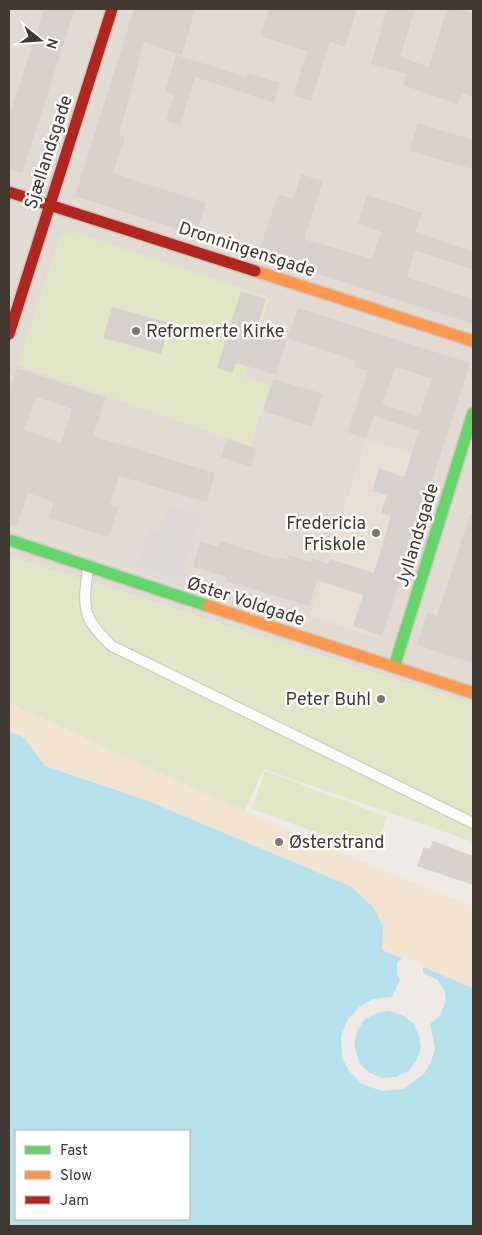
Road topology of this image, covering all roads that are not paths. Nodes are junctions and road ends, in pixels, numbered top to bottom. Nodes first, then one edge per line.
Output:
1 (112, 9) edge
2 (9, 192) edge
3 (50, 205) junction
4 (9, 334) edge
5 (473, 341) edge
6 (473, 413) edge
7 (9, 540) edge
8 (88, 567) junction
9 (394, 667) junction
10 (473, 693) edge
11 (473, 823) edge

1 - 3 street, Sjællandsgade
2 - 3 street, Dronningensgade
3 - 4 street, Sjællandsgade
3 - 5 street, Dronningensgade
6 - 9 street, Jyllandsgade
7 - 8 street, Øster Voldgade
8 - 9 street, Øster Voldgade
8 - 11 lane
9 - 10 street, Øster Voldgade

